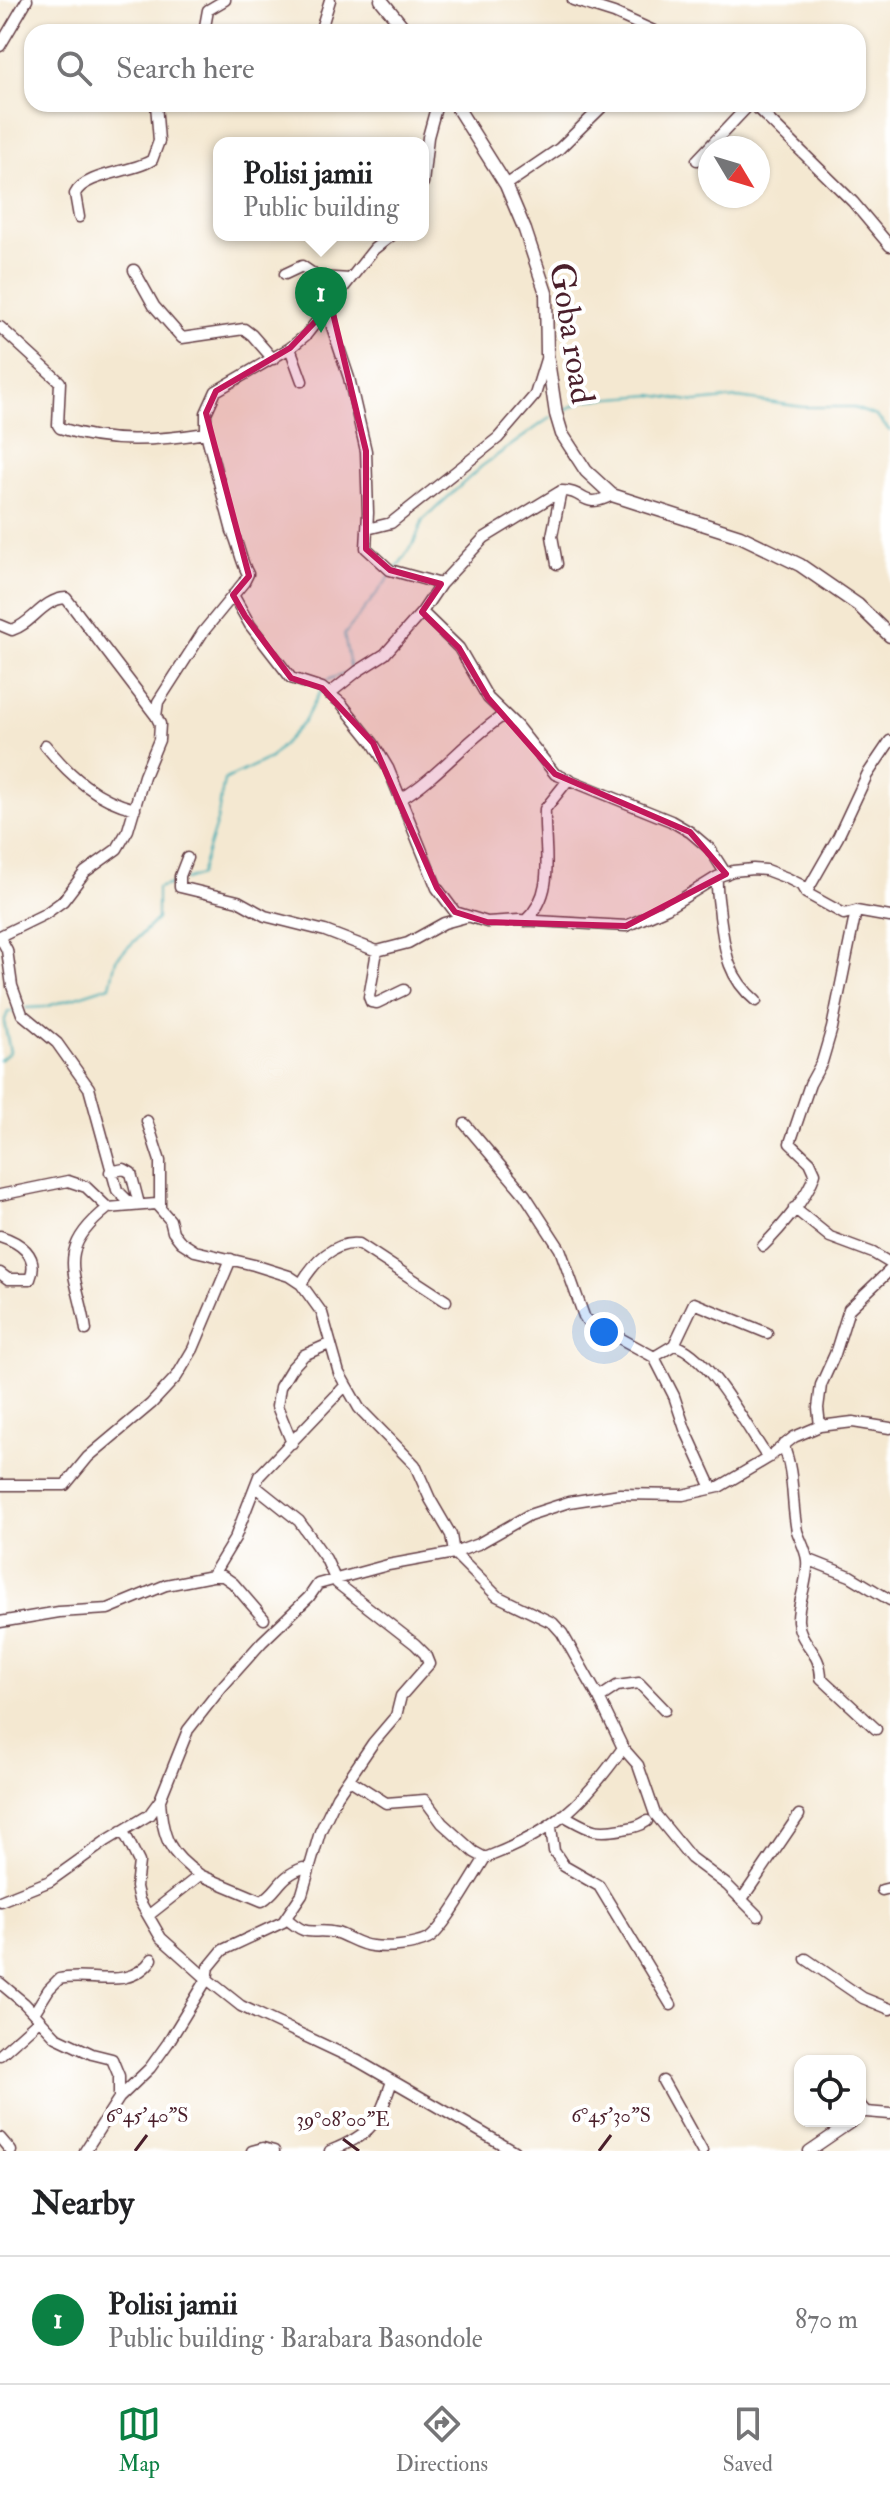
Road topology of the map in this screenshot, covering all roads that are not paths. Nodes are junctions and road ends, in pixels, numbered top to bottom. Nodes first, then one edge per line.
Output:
1 (27, 0) edge
2 (225, 0) edge
3 (330, 0) edge
4 (381, 0) edge
5 (573, 0) edge
6 (603, 5) edge
7 (205, 24) edge
8 (322, 24) edge
9 (400, 24) edge
10 (640, 24) edge
11 (0, 46) edge
12 (157, 112) edge
13 (435, 112) edge
14 (460, 112) edge
15 (597, 112) edge
16 (744, 112) edge
17 (760, 112) edge
18 (428, 137) edge
19 (697, 160) dead end
20 (506, 185) junction
21 (79, 217) dead end
22 (384, 241) edge
23 (890, 246) edge
24 (134, 270) dead end
25 (285, 274) dead end
26 (350, 279) junction
27 (331, 305) junction
28 (0, 327) edge
29 (290, 348) junction
30 (547, 354) junction
31 (273, 359) junction
32 (302, 381) dead end
33 (206, 433) junction
34 (561, 491) junction
35 (612, 495) junction
36 (367, 529) junction
37 (557, 564) dead end
38 (441, 584) junction
39 (233, 595) junction
40 (422, 612) junction
41 (0, 625) edge
42 (890, 636) edge
43 (329, 694) junction
44 (504, 715) junction
45 (156, 716) junction
46 (890, 741) edge
47 (45, 745) dead end
48 (569, 779) junction
49 (401, 799) junction
50 (135, 809) junction
51 (187, 858) dead end
52 (722, 876) junction
53 (806, 893) junction
54 (856, 911) junction
55 (466, 917) junction
56 (890, 917) edge
57 (525, 921) junction
58 (0, 937) edge
59 (377, 951) junction
60 (404, 990) dead end
61 (756, 1001) dead end
62 (147, 1121) dead end
63 (465, 1124) dead end
64 (110, 1172) junction
65 (0, 1195) edge
66 (145, 1205) junction
67 (108, 1208) junction
68 (794, 1208) junction
69 (0, 1236) edge
70 (763, 1246) dead end
71 (231, 1259) junction
72 (890, 1263) edge
73 (890, 1270) edge
74 (0, 1273) edge
75 (301, 1284) junction
76 (446, 1301) dead end
77 (86, 1330) dead end
78 (767, 1333) dead end
79 (329, 1344) junction
80 (674, 1345) junction
81 (654, 1357) junction
82 (346, 1385) junction
83 (820, 1426) junction
84 (890, 1428) edge
85 (292, 1443) junction
86 (783, 1445) junction
87 (768, 1458) junction
88 (0, 1485) edge
89 (255, 1486) junction
90 (712, 1488) junction
91 (454, 1553) junction
92 (807, 1559) junction
93 (212, 1576) junction
94 (335, 1580) junction
95 (890, 1600) edge
96 (264, 1619) dead end
97 (0, 1622) edge
98 (599, 1698) junction
99 (665, 1710) dead end
100 (876, 1729) dead end
101 (623, 1748) junction
102 (350, 1780) junction
103 (160, 1800) junction
104 (563, 1815) junction
105 (799, 1815) dead end
106 (647, 1821) dead end
107 (551, 1827) junction
108 (121, 1831) junction
109 (485, 1858) junction
110 (307, 1870) junction
111 (200, 1875) junction
112 (742, 1899) junction
113 (0, 1901) edge
114 (149, 1915) junction
115 (758, 1916) dead end
116 (286, 1918) junction
117 (152, 1959) dead end
118 (806, 1959) dead end
119 (207, 1979) junction
120 (0, 1983) edge
121 (671, 2005) dead end
122 (890, 2009) edge
123 (36, 2017) junction
124 (0, 2055) edge
125 (392, 2081) junction
126 (663, 2081) dead end
127 (119, 2098) junction
128 (866, 2111) edge
129 (890, 2114) edge
130 (844, 2127) edge
131 (0, 2138) edge
132 (11, 2151) edge
133 (85, 2151) edge
134 (252, 2151) edge
135 (274, 2151) edge
136 (330, 2151) edge
137 (514, 2151) edge
138 (702, 2151) edge
139 (809, 2151) edge

1 - 11 street
2 - 7 street
3 - 8 street
4 - 9 main road
5 - 6 street
6 - 10 street
12 - 21 street
13 - 18 street
14 - 20 main road, Goba road
15 - 20 street
16 - 19 street
17 - 23 street
20 - 30 main road, Goba road
22 - 26 street
24 - 31 street
25 - 26 street
26 - 27 street
27 - 29 street
27 - 36 street
28 - 33 street
29 - 31 street
29 - 32 street
30 - 35 main road, Goba road
30 - 36 street
31 - 33 street
33 - 39 street
34 - 35 street
34 - 37 street
34 - 38 street
35 - 42 main road, Goba road
36 - 38 street
38 - 40 street
39 - 43 street
39 - 45 street
40 - 43 street
40 - 44 street
41 - 45 street
43 - 49 street
44 - 48 street
44 - 49 street
45 - 50 street
46 - 53 street
47 - 50 street
48 - 52 street
48 - 57 street
49 - 55 street
50 - 58 street
51 - 59 street
52 - 53 street
52 - 57 street
52 - 61 street
53 - 54 street
54 - 56 street
54 - 68 street
55 - 57 street
55 - 59 street
58 - 64 street
59 - 60 street
62 - 66 street
63 - 81 street
64 - 66 street
64 - 66 street
65 - 67 street
66 - 67 street
66 - 71 street
67 - 77 street
68 - 70 street
68 - 72 street
69 - 74 street
71 - 75 street
71 - 88 street
73 - 83 street
75 - 76 street
75 - 79 street
78 - 80 street
79 - 82 street
79 - 85 street
80 - 81 street
80 - 87 street
81 - 90 street
82 - 85 street
82 - 91 street
83 - 84 street
83 - 86 street
85 - 89 street
86 - 87 street
86 - 92 street
87 - 90 street
89 - 93 street
89 - 94 street
90 - 91 street
91 - 94 street
91 - 98 street
92 - 95 street
92 - 100 street
93 - 96 street
93 - 97 street
94 - 102 street
94 - 103 street
98 - 99 street
98 - 101 street
101 - 104 street
101 - 112 street
102 - 109 street
102 - 110 street
103 - 108 street
103 - 111 street
104 - 106 street
104 - 107 street
105 - 112 street
107 - 109 street
107 - 121 street
108 - 113 street
108 - 114 street
109 - 116 street
110 - 111 street
110 - 116 street
111 - 114 street
112 - 115 street
114 - 119 street
116 - 119 street
117 - 123 street
118 - 122 street
119 - 125 street
119 - 127 street
120 - 123 street
123 - 124 street
123 - 127 street
125 - 136 street
125 - 137 street
126 - 138 street
127 - 133 street
128 - 129 street
130 - 139 street
131 - 132 street
134 - 135 street

